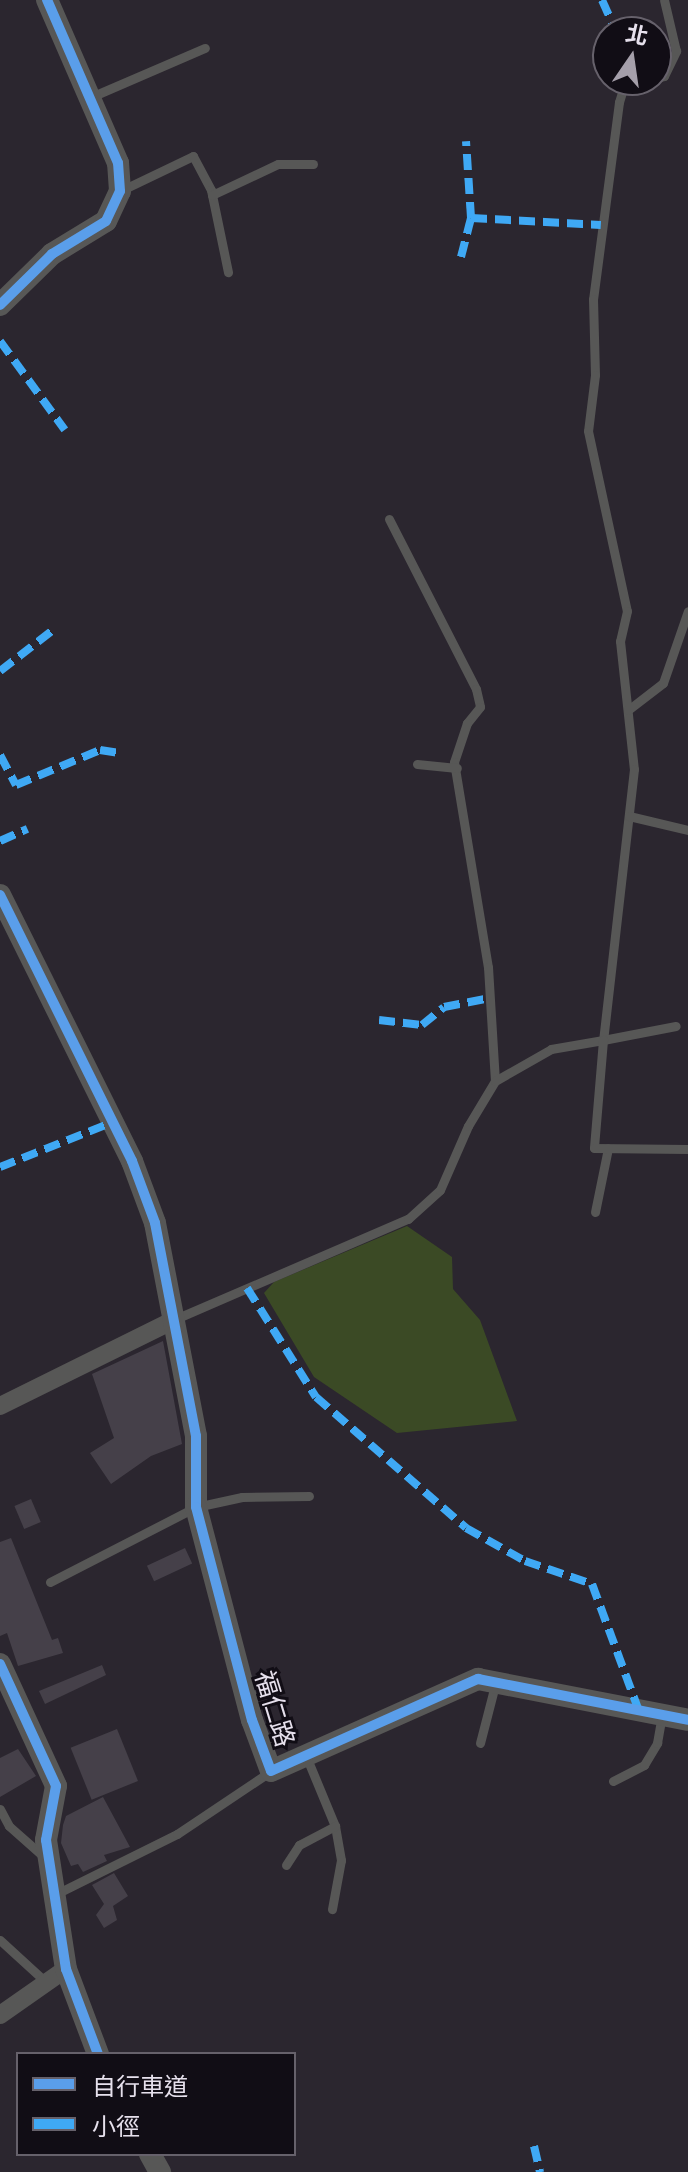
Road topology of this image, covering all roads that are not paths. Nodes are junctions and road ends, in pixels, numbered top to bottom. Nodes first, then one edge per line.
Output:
1 (47, 0) edge
2 (672, 34) edge
3 (205, 48) dead end
4 (672, 59) edge
5 (621, 96) edge
6 (88, 98) junction
7 (313, 164) dead end
8 (120, 191) junction
9 (212, 195) junction
10 (228, 272) dead end
11 (0, 305) edge
12 (389, 519) dead end
13 (688, 611) edge
14 (628, 710) junction
15 (417, 764) dead end
16 (457, 768) junction
17 (629, 816) junction
18 (688, 830) edge
19 (0, 895) edge
20 (676, 1026) dead end
21 (603, 1040) junction
22 (495, 1081) junction
23 (608, 1148) junction
24 (688, 1149) edge
25 (595, 1212) dead end
26 (172, 1321) junction
27 (0, 1406) edge
28 (309, 1496) dead end
29 (196, 1507) junction
30 (50, 1582) dead end
31 (0, 1664) edge
32 (496, 1683) junction
33 (662, 1715) junction
34 (688, 1720) edge
35 (480, 1743) dead end
36 (305, 1754) junction
37 (271, 1771) junction
38 (613, 1781) dead end
39 (0, 1809) edge
40 (335, 1826) junction
41 (50, 1862) junction
42 (286, 1865) dead end
43 (56, 1894) junction
44 (332, 1909) dead end
45 (0, 1940) edge
46 (66, 1969) junction
47 (47, 1983) junction
48 (0, 2015) edge
49 (97, 2052) edge

1 - 6 street
2 - 4 lane
3 - 6 lane
5 - 14 lane
6 - 8 street
7 - 9 lane
8 - 9 lane
8 - 11 street
9 - 10 lane
12 - 16 lane
13 - 14 lane
14 - 17 lane
15 - 16 lane
16 - 22 lane
17 - 18 lane
17 - 21 lane
19 - 26 street, 福仁路
20 - 21 lane
21 - 22 lane
21 - 23 lane
22 - 26 lane
23 - 24 lane
23 - 25 lane
26 - 27 street
26 - 29 street, 福仁路
28 - 29 lane
29 - 30 lane
29 - 37 street, 福仁路
31 - 41 street
32 - 33 street, 福仁路
32 - 35 lane
32 - 36 street, 福仁路
33 - 34 street, 福仁路
33 - 38 lane
36 - 37 street, 福仁路
36 - 40 lane
37 - 43 lane
39 - 41 lane
40 - 42 lane
40 - 44 lane
41 - 43 street
43 - 46 street
45 - 47 lane
46 - 47 street
46 - 49 street
47 - 48 street

